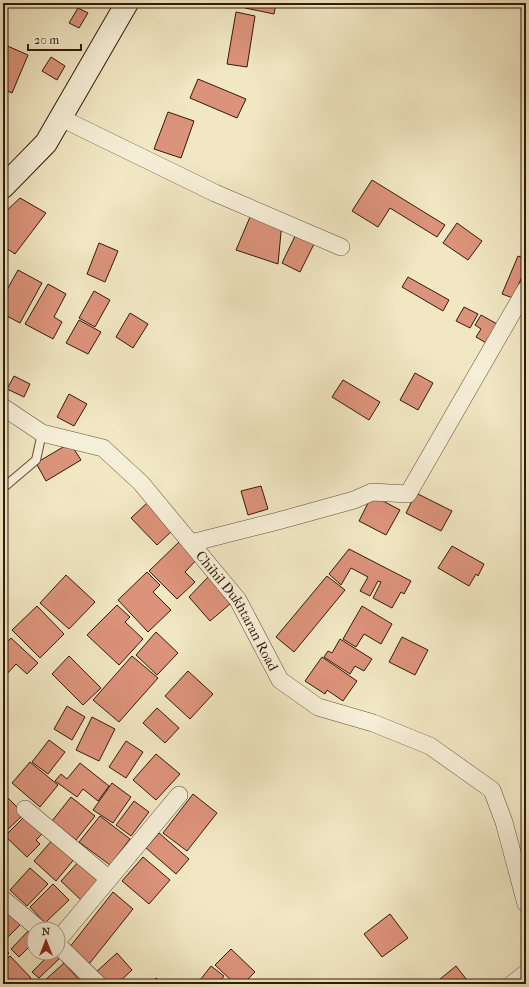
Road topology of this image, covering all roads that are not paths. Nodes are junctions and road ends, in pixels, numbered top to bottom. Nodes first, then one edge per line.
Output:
1 (127, 3) edge
2 (60, 118) junction
3 (3, 187) edge
4 (341, 246) dead end
5 (526, 289) edge
6 (3, 407) edge
7 (42, 433) junction
8 (3, 488) edge
9 (191, 543) junction
10 (180, 795) dead end
11 (25, 809) dead end
12 (109, 879) junction
13 (3, 899) edge
14 (526, 904) edge
15 (30, 921) edge
16 (66, 930) edge
17 (66, 953) edge
18 (526, 973) edge
19 (98, 984) edge
20 (512, 984) edge

1 - 2 street
2 - 3 street
2 - 4 street
5 - 9 street
6 - 7 street, Chihil Dukhtaran Road
7 - 8 lane
7 - 9 street, Chihil Dukhtaran Road
9 - 14 street, Chihil Dukhtaran Road
10 - 12 street
11 - 12 street
12 - 16 street
13 - 15 street
17 - 19 street
18 - 20 street

